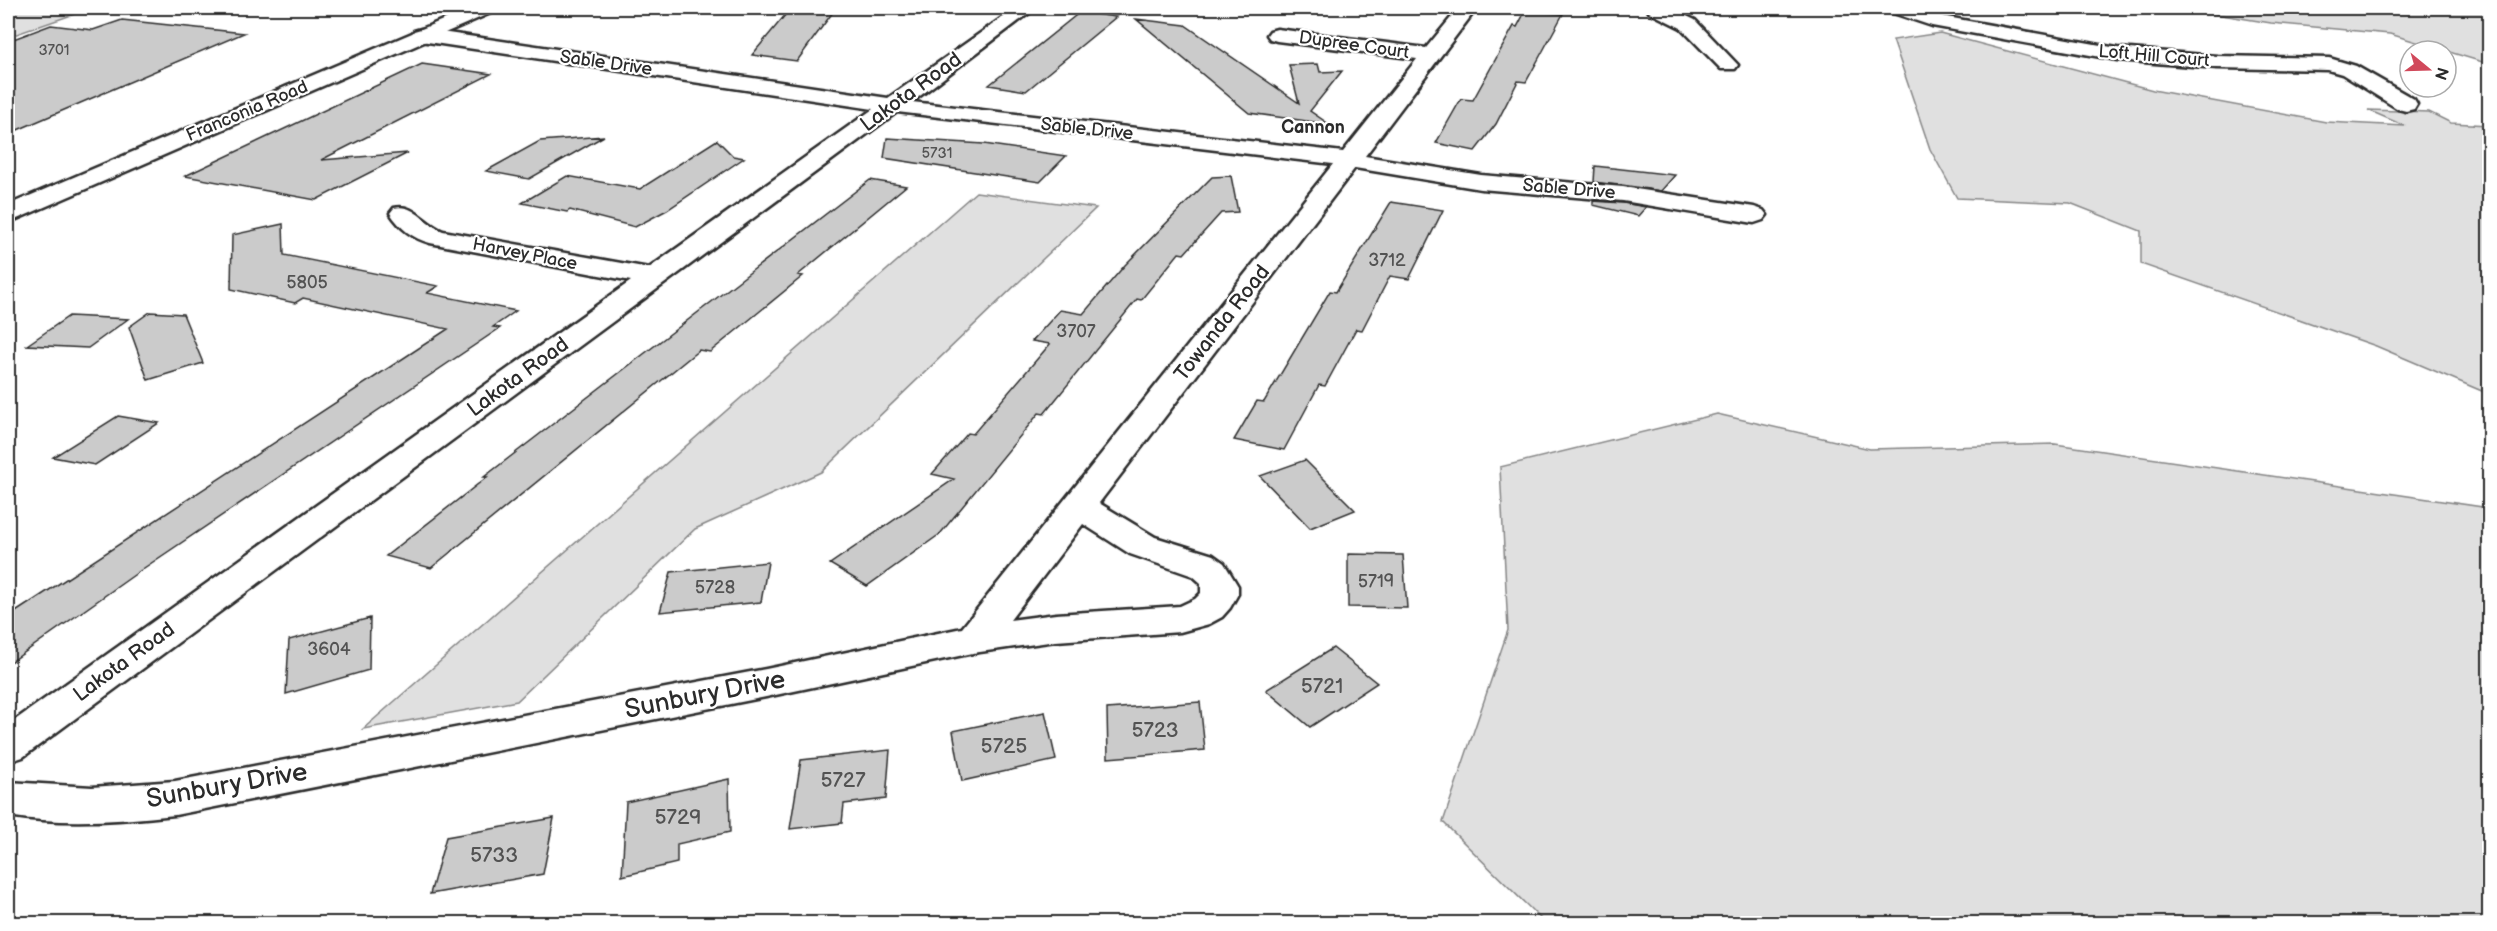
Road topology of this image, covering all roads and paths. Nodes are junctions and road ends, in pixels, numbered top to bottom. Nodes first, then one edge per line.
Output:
1 (486, 8) edge
2 (1027, 8) edge
3 (1468, 8) edge
4 (1656, 8) edge
5 (1897, 8) edge
6 (1277, 34) dead end
7 (422, 35) junction
8 (1431, 56) junction
9 (1728, 65) dead end
10 (2406, 104) dead end
11 (893, 105) junction
12 (1349, 160) junction
13 (403, 213) dead end
14 (8, 214) edge
15 (1754, 215) dead end
16 (655, 277) junction
17 (1079, 506) junction
18 (975, 639) junction
19 (8, 746) edge
20 (8, 799) edge

1 - 7 street, Franconia Road
2 - 11 street, Lakota Road
3 - 8 street, Towanda Road
4 - 9 street
5 - 10 street, Loft Hill Court
6 - 8 street, Dupree Court
7 - 11 street, Sable Drive
7 - 14 street, Franconia Road
8 - 12 street, Towanda Road
11 - 12 street, Sable Drive
11 - 16 street, Lakota Road
12 - 15 street, Sable Drive
12 - 17 street, Towanda Road
13 - 16 street, Harvey Place
16 - 19 street, Lakota Road
17 - 18 street, Towanda Road
17 - 18 street, Sunbury Drive
18 - 20 street, Sunbury Drive

